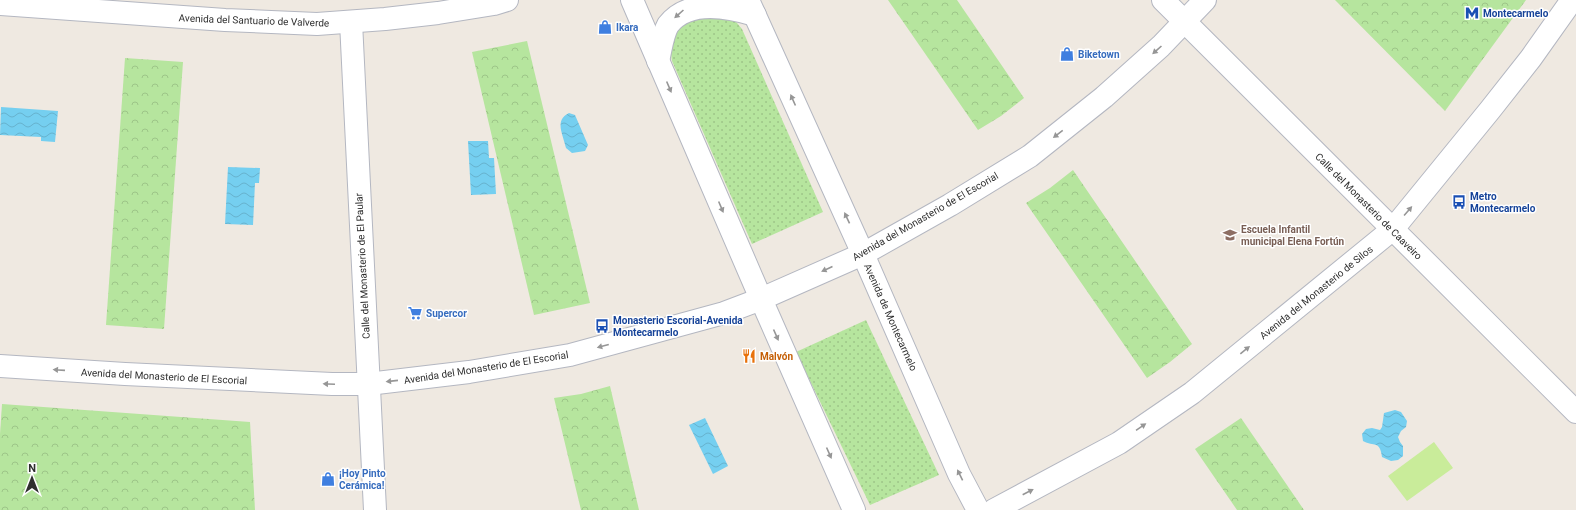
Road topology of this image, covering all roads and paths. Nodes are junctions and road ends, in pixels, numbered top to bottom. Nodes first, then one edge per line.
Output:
1 (507, 0) edge
2 (632, 0) edge
3 (1163, 0) edge
4 (1205, 0) edge
5 (1572, 0) edge
6 (0, 4) edge
7 (751, 7) edge
8 (351, 22) junction
9 (1185, 22) junction
10 (658, 61) junction
11 (1393, 229) junction
12 (863, 254) junction
13 (761, 299) junction
14 (0, 366) edge
15 (368, 384) junction
16 (1576, 412) edge
17 (375, 510) edge
18 (854, 510) edge
19 (978, 510) edge
20 (994, 510) edge

1 - 8 street, Avenida del Santuario de Valverde
2 - 10 street
3 - 9 street, Calle del Monasterio de Caaveiro
4 - 9 street, Avenida del Monasterio de El Escorial
11 -> 5 street, Avenida del Monasterio de Silos
6 - 8 street, Avenida del Santuario de Valverde
7 -> 10 street, Avenida de Montecarmelo
12 -> 7 street, Avenida de Montecarmelo
8 - 15 street, Calle del Monasterio de El Paular
9 - 11 street, Calle del Monasterio de Caaveiro
9 -> 12 street, Avenida del Monasterio de El Escorial
10 -> 13 street
11 - 16 street, Calle del Monasterio de Caaveiro
20 -> 11 street, Avenida del Monasterio de Silos
12 -> 13 street, Avenida del Monasterio de El Escorial
19 -> 12 street, Avenida de Montecarmelo
13 -> 15 street, Avenida del Monasterio de El Escorial
13 -> 18 street
15 -> 14 street, Avenida del Monasterio de El Escorial
15 - 17 street, Calle del Monasterio de El Paular

